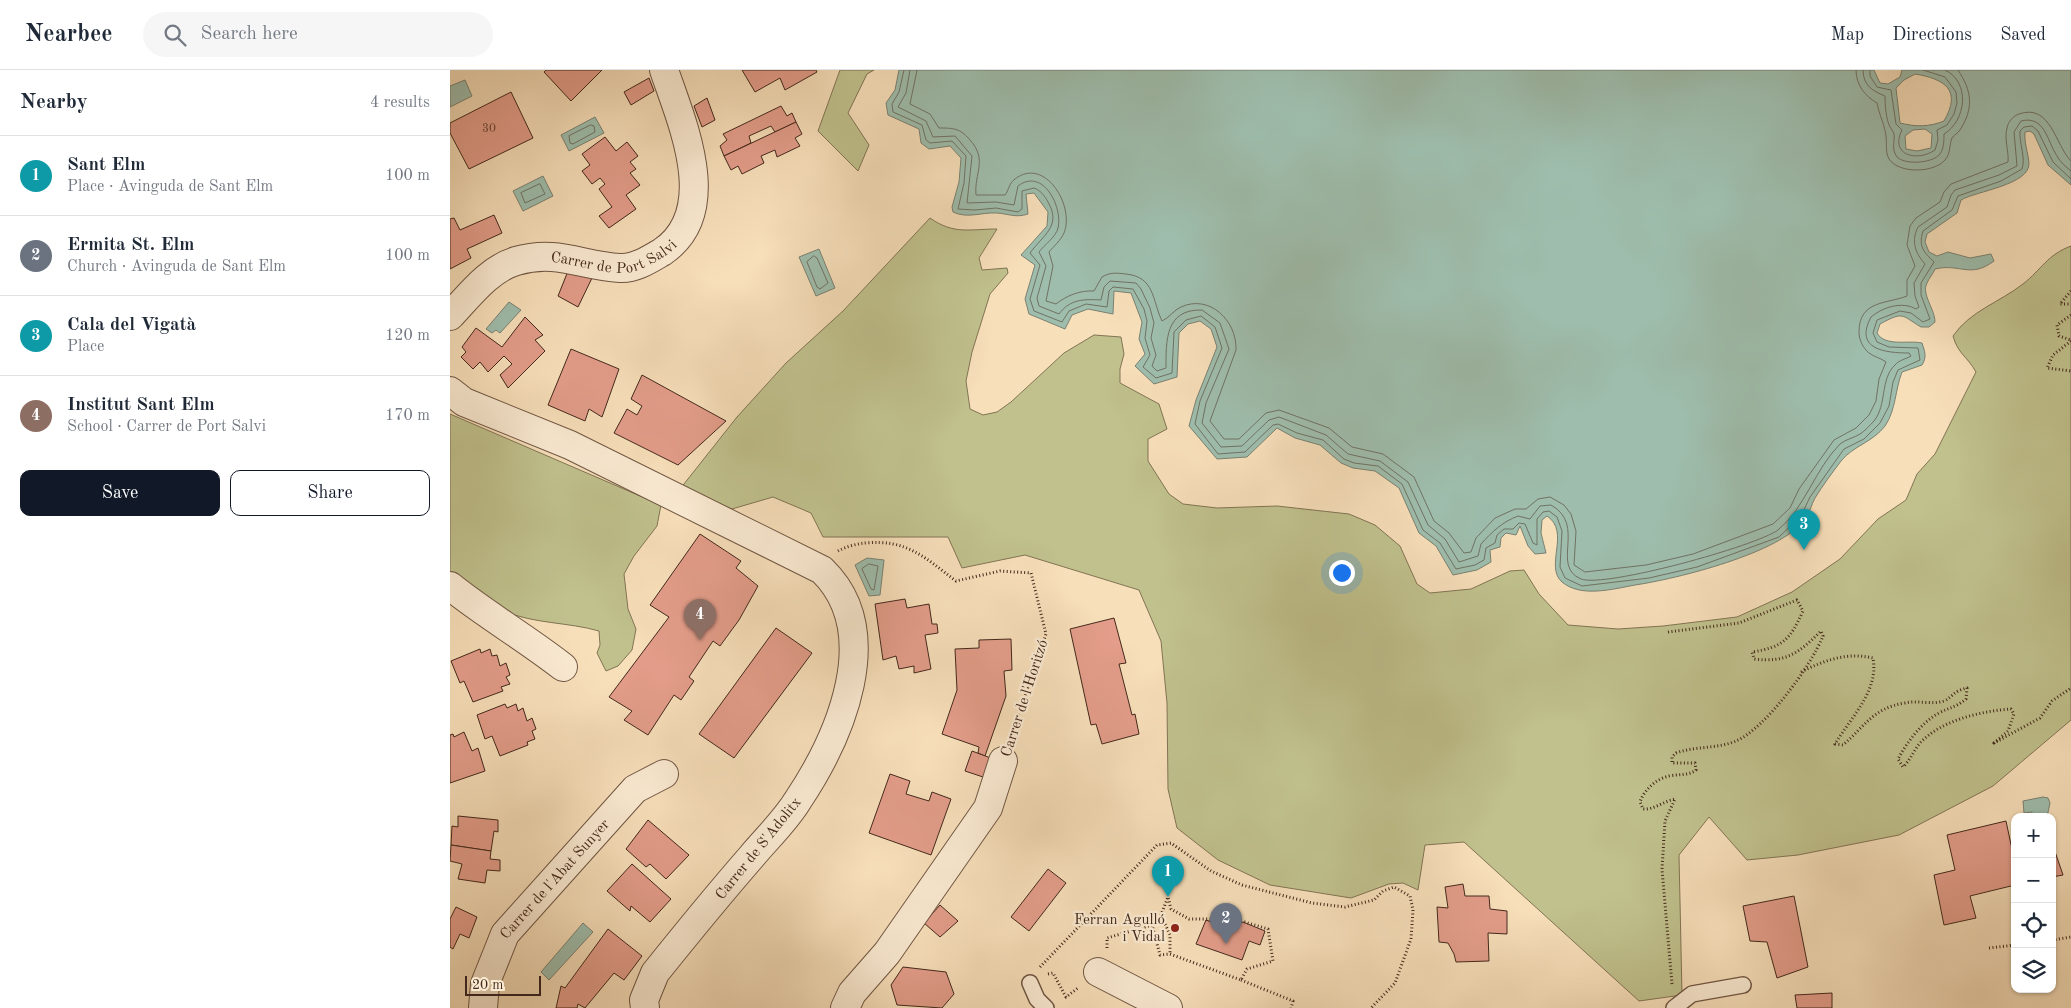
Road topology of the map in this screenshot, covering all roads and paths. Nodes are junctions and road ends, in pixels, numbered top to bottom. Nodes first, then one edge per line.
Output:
1 (664, 70) edge
2 (2071, 291) edge
3 (2071, 304) edge
4 (2071, 314) edge
5 (450, 316) edge
6 (2071, 340) edge
7 (2071, 371) edge
8 (450, 391) edge
9 (822, 570) junction
10 (450, 586) edge
11 (1668, 632) dead end
12 (563, 667) dead end
13 (1801, 672) junction
14 (2071, 688) edge
15 (1003, 761) joint
16 (664, 774) dead end
17 (2071, 937) edge
18 (1107, 938) dead end
19 (2056, 939) edge
20 (2011, 945) edge
21 (1990, 948) dead end
22 (1170, 954) junction
23 (1098, 972) dead end
24 (1036, 976) junction
25 (1241, 980) junction
26 (1743, 985) dead end
27 (1066, 997) dead end
28 (482, 1008) edge
29 (645, 1008) edge
30 (845, 1008) edge
31 (1046, 1008) edge
32 (1168, 1008) edge
33 (1291, 1008) edge
34 (1371, 1008) edge
35 (1674, 1008) edge

1 - 5 street, Carrer de Port Salvi
2 - 3 path
4 - 6 path
6 - 7 path
8 - 9 street, Carrer de S'Adolitx
9 - 15 path, Carrer de l'Horitzó
9 - 29 street, Carrer de S'Adolitx
10 - 12 street
11 - 13 path
13 - 14 path
13 - 35 path
15 - 30 street, Carrer de l'Horitzó
16 - 28 street, Carrer de l'Abat Sunyer
17 - 19 path
18 - 22 path
20 - 21 path
22 - 25 path
22 - 25 path
23 - 32 street
24 - 27 path
24 - 31 lane
24 - 34 path
25 - 33 path
26 - 35 lane

